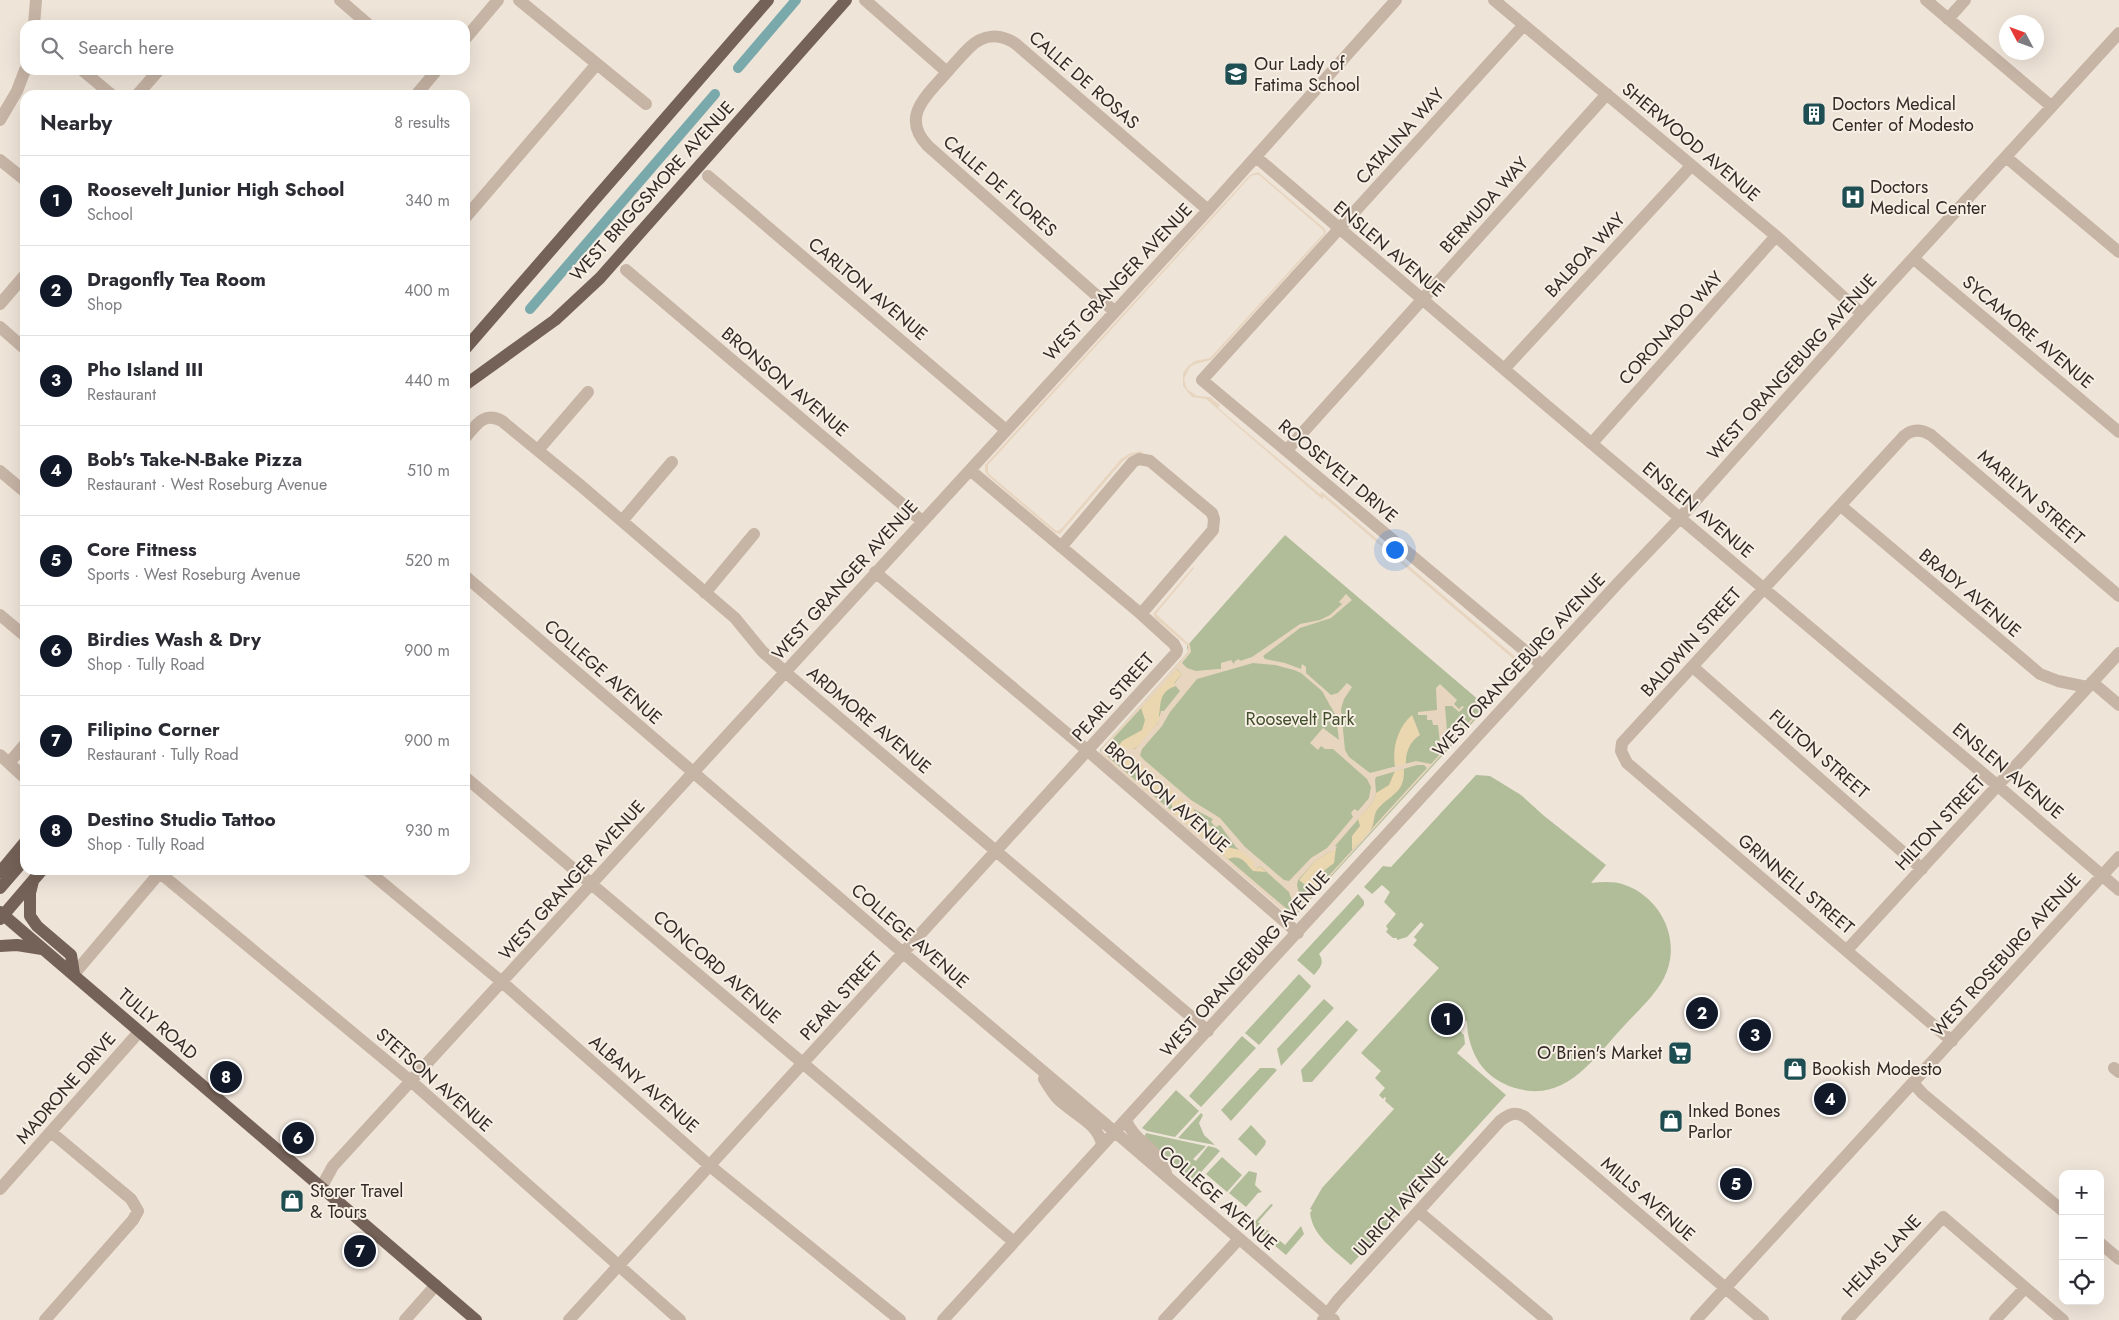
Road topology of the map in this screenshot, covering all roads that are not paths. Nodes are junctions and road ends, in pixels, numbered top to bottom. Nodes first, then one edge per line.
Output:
1 (36, 0) edge
2 (340, 0) edge
3 (498, 0) edge
4 (519, 0) edge
5 (846, 0) edge
6 (865, 0) edge
7 (1396, 0) edge
8 (1494, 0) edge
9 (1926, 0) edge
10 (1965, 0) edge
11 (764, 1) edge
12 (1948, 19) junction
13 (34, 20) edge
14 (363, 20) edge
15 (1523, 26) junction
16 (470, 33) edge
17 (2119, 33) edge
18 (596, 64) junction
19 (947, 72) junction
20 (23, 75) edge
21 (88, 75) edge
22 (155, 75) edge
23 (429, 75) edge
24 (106, 90) edge
25 (141, 90) edge
26 (419, 90) edge
27 (1607, 94) junction
28 (646, 104) dead end
29 (2051, 106) junction
30 (0, 120) edge
31 (1256, 157) junction
32 (2006, 157) junction
33 (0, 160) edge
34 (1691, 166) junction
35 (20, 176) edge
36 (708, 176) dead end
37 (1208, 210) junction
38 (470, 212) edge
39 (1340, 230) junction
40 (1776, 236) junction
41 (2117, 247) edge
42 (1914, 259) junction
43 (626, 270) dead end
44 (20, 281) edge
45 (1422, 300) junction
46 (0, 304) edge
47 (1114, 311) junction
48 (1862, 314) junction
49 (0, 327) edge
50 (470, 342) edge
51 (20, 345) edge
52 (1504, 368) junction
53 (470, 380) edge
54 (1202, 380) joint
55 (588, 392) dead end
56 (1006, 430) junction
57 (1917, 430) joint
58 (2119, 432) edge
59 (470, 433) edge
60 (1592, 443) junction
61 (538, 450) junction
62 (1287, 450) junction
63 (672, 462) dead end
64 (970, 470) junction
65 (0, 471) edge
66 (20, 488) edge
67 (1841, 506) junction
68 (1680, 518) junction
69 (622, 521) junction
70 (922, 521) junction
71 (754, 534) dead end
72 (1061, 547) junction
73 (875, 572) junction
74 (470, 580) edge
75 (1764, 588) junction
76 (705, 593) junction
77 (2119, 596) edge
78 (0, 614) edge
79 (1141, 614) junction
80 (20, 632) edge
81 (2119, 653) edge
82 (1542, 665) junction
83 (1693, 667) junction
84 (785, 672) junction
85 (2090, 685) junction
86 (2119, 706) edge
87 (20, 748) edge
88 (1088, 751) junction
89 (1621, 751) joint
90 (4, 759) edge
91 (20, 773) edge
92 (693, 773) junction
93 (470, 781) edge
94 (1998, 786) junction
95 (20, 848) edge
96 (996, 851) junction
97 (2119, 857) edge
98 (20, 865) edge
99 (1922, 868) junction
100 (0, 872) edge
101 (38, 875) edge
102 (158, 875) edge
103 (165, 875) edge
104 (374, 875) edge
105 (2103, 875) junction
106 (33, 880) junction
107 (593, 884) junction
108 (0, 888) edge
109 (2119, 890) edge
110 (1, 915) edge
111 (1298, 932) junction
112 (0, 946) edge
113 (45, 950) junction
114 (1847, 950) junction
115 (904, 954) junction
116 (74, 974) junction
117 (502, 982) junction
118 (1208, 1031) junction
119 (139, 1032) junction
120 (1952, 1041) junction
121 (803, 1064) junction
122 (1033, 1064) junction
123 (412, 1082) junction
124 (1913, 1083) junction
125 (1507, 1116) joint
126 (1126, 1120) junction
127 (51, 1132) junction
128 (1115, 1132) junction
129 (1102, 1145) junction
130 (710, 1166) junction
131 (1170, 1180) junction
132 (322, 1186) junction
133 (0, 1189) edge
134 (2059, 1209) edge
135 (1418, 1212) junction
136 (1239, 1239) junction
137 (1014, 1242) junction
138 (2104, 1246) edge
139 (2119, 1258) edge
140 (619, 1266) junction
141 (436, 1285) junction
142 (1725, 1288) junction
143 (2024, 1288) junction
144 (1328, 1318) edge
145 (45, 1320) edge
146 (405, 1320) edge
147 (476, 1320) edge
148 (569, 1320) edge
149 (680, 1320) edge
150 (900, 1320) edge
151 (944, 1320) edge
152 (1164, 1320) edge
153 (1547, 1320) edge
154 (1696, 1320) edge
155 (1763, 1320) edge
156 (1848, 1320) edge
157 (1995, 1320) edge
158 (2063, 1320) edge

1 - 13 street
2 - 14 street
3 - 16 street
4 - 18 street
5 - 53 main road, WEST BRIGGSMORE AVENUE
6 - 19 street
7 - 31 street, WEST GRANGER AVENUE
8 - 15 street, SHERWOOD AVENUE
9 - 12 street
10 - 12 street
11 - 50 main road, WEST BRIGGSMORE AVENUE
12 - 29 street
15 - 27 street, SHERWOOD AVENUE
15 - 39 street, CATALINA WAY
17 - 29 street, WEST ORANGEBURG AVENUE
18 - 28 street
18 - 38 street
19 - 37 street, CALLE DE ROSAS
19 - 47 street, CALLE DE FLORES
20 - 30 street
21 - 24 street
22 - 25 street
23 - 26 street
27 - 34 street, SHERWOOD AVENUE
27 - 45 street, BERMUDA WAY
29 - 32 street, WEST ORANGEBURG AVENUE
31 - 37 street, WEST GRANGER AVENUE
31 - 39 street, ENSLEN AVENUE
32 - 41 street
32 - 42 street, WEST ORANGEBURG AVENUE
33 - 35 street
34 - 40 street, SHERWOOD AVENUE
34 - 52 street, BALBOA WAY
36 - 56 street, CARLTON AVENUE
37 - 47 street, WEST GRANGER AVENUE
39 - 45 street, ENSLEN AVENUE
39 - 54 street, CATALINA WAY
40 - 48 street, SHERWOOD AVENUE
40 - 60 street, CORONADO WAY
42 - 48 street, WEST ORANGEBURG AVENUE
42 - 58 street, SYCAMORE AVENUE
43 - 70 street, BRONSON AVENUE
44 - 46 street
45 - 52 street, ENSLEN AVENUE
45 - 62 street, BERMUDA WAY
47 - 56 street, WEST GRANGER AVENUE
48 - 68 street, WEST ORANGEBURG AVENUE
49 - 51 street
52 - 60 street, ENSLEN AVENUE
54 - 62 street, ROOSEVELT DRIVE
55 - 61 street
56 - 64 street, WEST GRANGER AVENUE
57 - 67 street, BALDWIN STREET
57 - 77 street, MARILYN STREET
59 - 61 street, ARDMORE AVENUE
60 - 68 street, ENSLEN AVENUE
61 - 69 street, ARDMORE AVENUE
62 - 82 street, ROOSEVELT DRIVE
63 - 69 street
64 - 70 street, WEST GRANGER AVENUE
64 - 72 street
65 - 66 street
67 - 75 street, BALDWIN STREET
67 - 85 street, BRADY AVENUE
68 - 75 street, ENSLEN AVENUE
68 - 82 street, WEST ORANGEBURG AVENUE
69 - 76 street, ARDMORE AVENUE
70 - 73 street, WEST GRANGER AVENUE
71 - 76 street
72 - 79 street
72 - 79 street
73 - 84 street, WEST GRANGER AVENUE
73 - 88 street, BRONSON AVENUE
74 - 92 street, COLLEGE AVENUE
75 - 83 street, BALDWIN STREET
75 - 94 street, ENSLEN AVENUE
76 - 84 street, ARDMORE AVENUE
78 - 80 street
79 - 88 street, PEARL STREET
81 - 85 street, HILTON STREET
82 - 111 street, WEST ORANGEBURG AVENUE
83 - 89 street, BALDWIN STREET
83 - 99 street, FULTON STREET
84 - 92 street, WEST GRANGER AVENUE
84 - 96 street, ARDMORE AVENUE
85 - 86 street
85 - 94 street, HILTON STREET
87 - 90 street
88 - 96 street, PEARL STREET
88 - 111 street, BRONSON AVENUE
89 - 114 street, GRINNELL STREET
90 - 91 street
92 - 107 street, WEST GRANGER AVENUE
92 - 115 street, COLLEGE AVENUE
93 - 107 street, CONCORD AVENUE
94 - 99 street, HILTON STREET
94 - 105 street, ENSLEN AVENUE
95 - 100 main road
96 - 115 street, PEARL STREET
96 - 118 street, ARDMORE AVENUE
97 - 105 street, WEST ROSEBURG AVENUE
98 - 108 main road
99 - 114 street, HILTON STREET
101 - 106 main road
102 - 116 street
103 - 123 street, STETSON AVENUE
104 - 117 street, ALBANY AVENUE
105 - 109 street, ENSLEN AVENUE
105 - 120 street, WEST ROSEBURG AVENUE
106 - 110 main road
106 - 116 main road
107 - 117 street, WEST GRANGER AVENUE
107 - 121 street, CONCORD AVENUE
110 - 113 main road, TULLY ROAD
111 - 118 street, WEST ORANGEBURG AVENUE
112 - 113 main road
113 - 116 main road, TULLY ROAD
114 - 120 street, GRINNELL STREET
115 - 121 street, PEARL STREET
115 - 122 street, COLLEGE AVENUE
116 - 119 main road, TULLY ROAD
117 - 123 street, WEST GRANGER AVENUE
117 - 130 street, ALBANY AVENUE
118 - 126 street, WEST ORANGEBURG AVENUE
119 - 127 street, MADRONE DRIVE
119 - 132 main road, TULLY ROAD
120 - 124 street, WEST ROSEBURG AVENUE
121 - 130 street, PEARL STREET
121 - 137 street, CONCORD AVENUE
122 - 128 street, COLLEGE AVENUE
122 - 129 street
123 - 132 street, WEST GRANGER AVENUE
123 - 140 street, STETSON AVENUE
124 - 134 street
124 - 142 street, WEST ROSEBURG AVENUE
125 - 135 street, ULRICH AVENUE
125 - 142 street, MILLS AVENUE
126 - 128 street, WEST ORANGEBURG AVENUE
126 - 131 street
127 - 133 street, MADRONE DRIVE
127 - 145 street
128 - 129 street, WEST ORANGEBURG AVENUE
128 - 131 street, COLLEGE AVENUE
129 - 137 street, WEST ORANGEBURG AVENUE
130 - 140 street, PEARL STREET
130 - 150 street, ALBANY AVENUE
131 - 136 street, COLLEGE AVENUE
132 - 141 main road, TULLY ROAD
135 - 144 street, ULRICH AVENUE
135 - 153 street
136 - 144 street, COLLEGE AVENUE
136 - 152 street
137 - 151 street, WEST ORANGEBURG AVENUE
138 - 139 street
140 - 148 street, PEARL STREET
140 - 149 street, STETSON AVENUE
141 - 146 street
141 - 147 main road, TULLY ROAD
142 - 154 street, WEST ROSEBURG AVENUE
142 - 155 street, MILLS AVENUE
143 - 156 street, HELMS LANE
143 - 157 street
143 - 158 street

